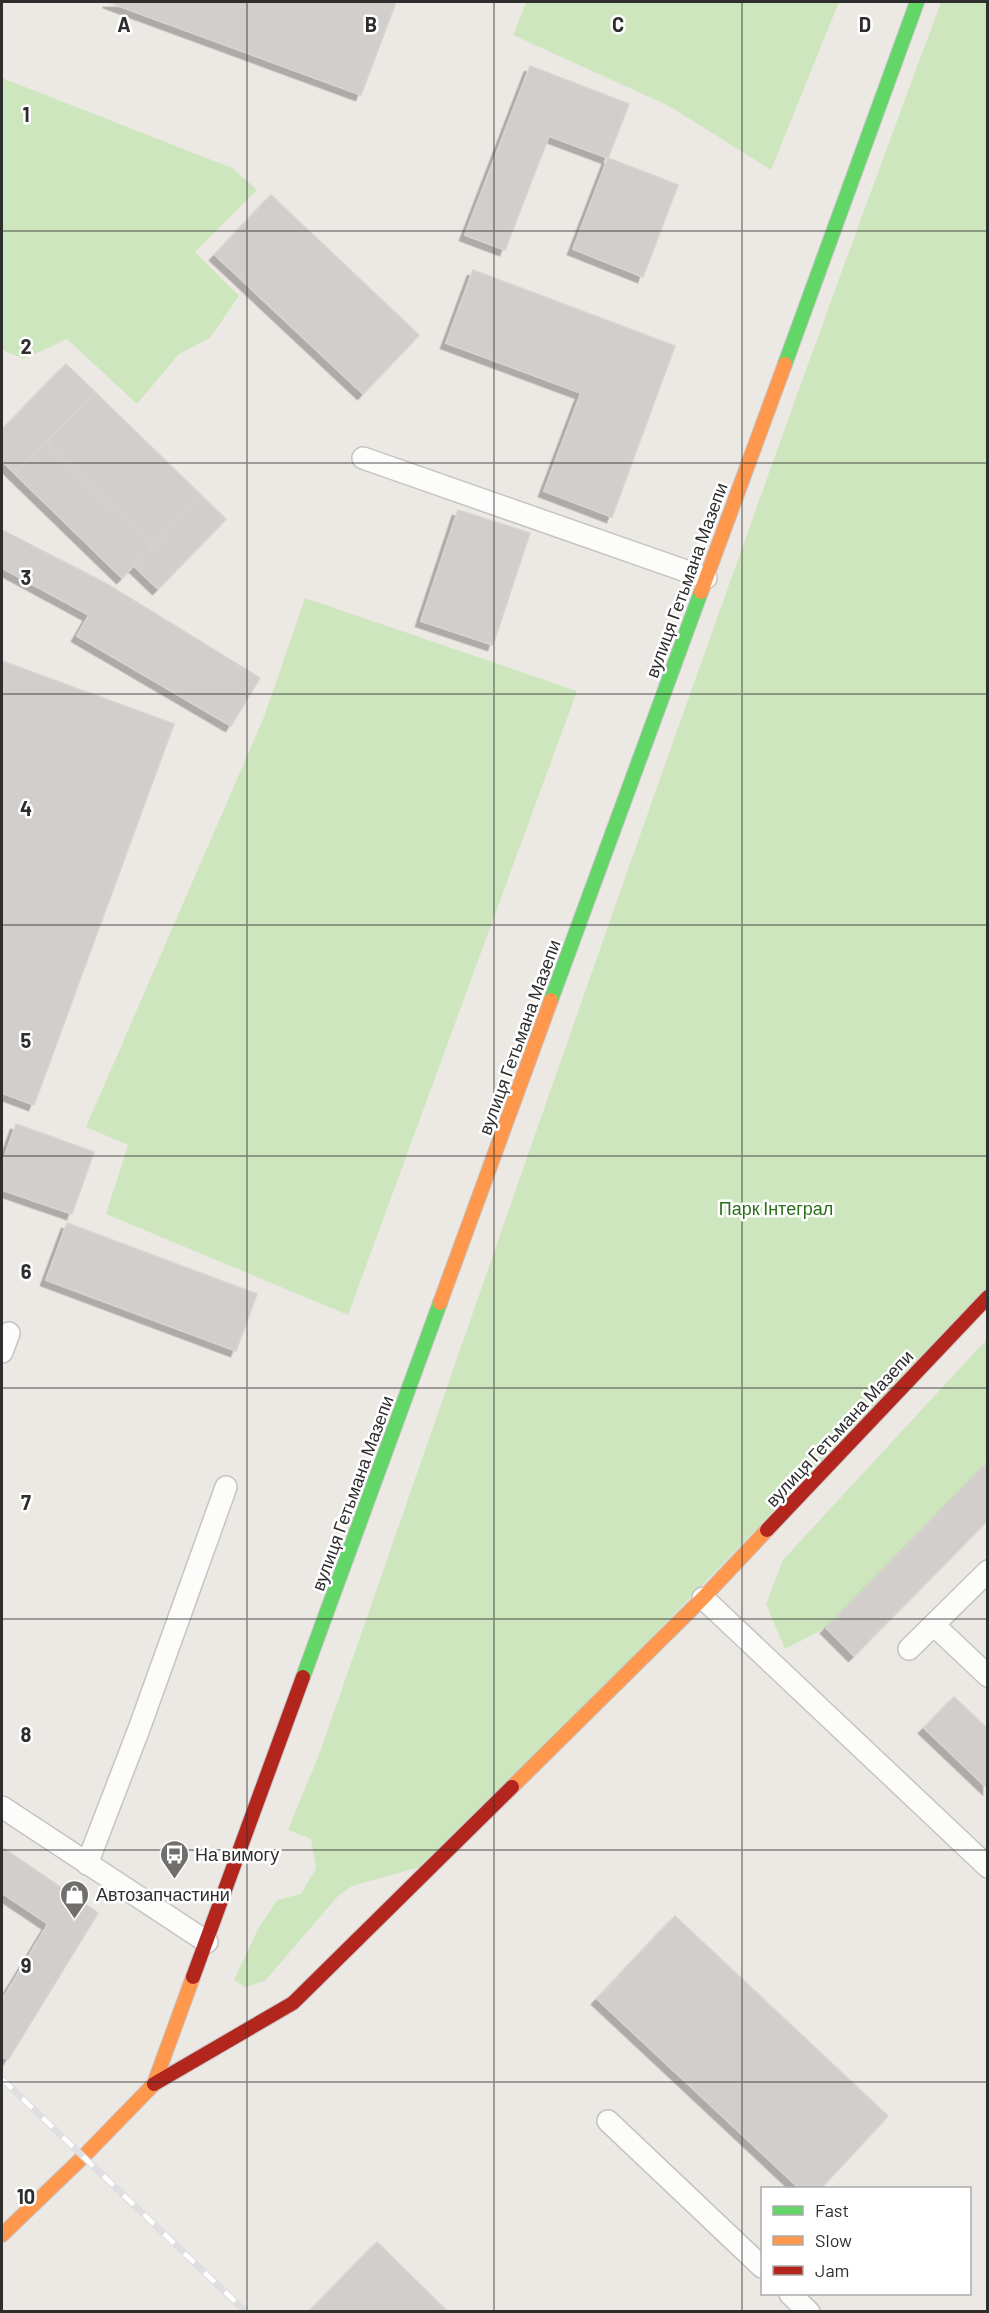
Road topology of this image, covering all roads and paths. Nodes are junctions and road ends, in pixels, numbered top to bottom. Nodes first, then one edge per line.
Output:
1 (917, 2) edge
2 (363, 458) dead end
3 (706, 578) junction
4 (987, 1297) edge
5 (226, 1487) dead end
6 (987, 1571) edge
7 (703, 1598) junction
8 (934, 1625) junction
9 (909, 1649) dead end
10 (987, 1676) edge
11 (2, 1807) edge
12 (87, 1864) junction
13 (987, 1867) edge
14 (207, 1942) junction
15 (154, 2084) junction
16 (608, 2121) dead end
17 (2, 2235) edge
18 (761, 2266) edge
19 (791, 2295) edge
20 (809, 2312) edge

1 - 3 main road, вулиця Гетьмана Мазепи
2 - 3 lane
3 - 14 main road, вулиця Гетьмана Мазепи
4 - 7 main road, вулиця Гетьмана Мазепи
5 - 12 lane
6 - 8 lane
7 - 13 lane
7 - 15 main road, вулиця Гетьмана Мазепи
8 - 9 lane
8 - 10 lane
11 - 12 lane
12 - 14 lane
14 - 15 main road, вулиця Гетьмана Мазепи
15 - 17 main road, вулиця Гетьмана Мазепи
16 - 18 lane
19 - 20 lane

